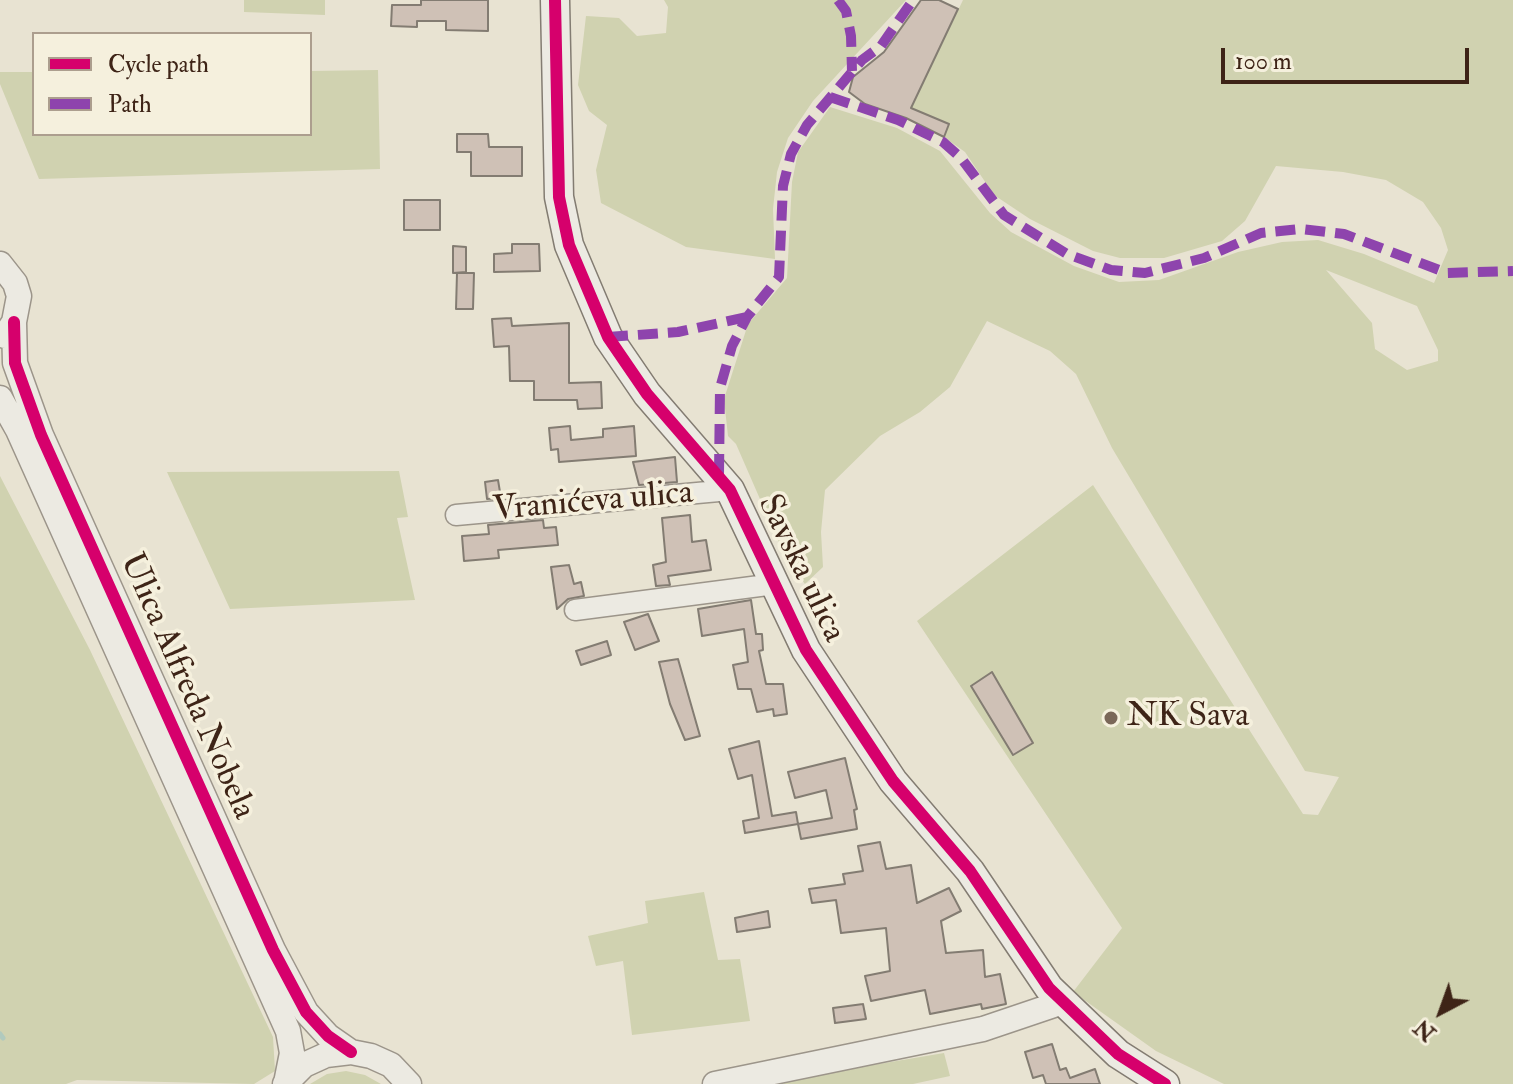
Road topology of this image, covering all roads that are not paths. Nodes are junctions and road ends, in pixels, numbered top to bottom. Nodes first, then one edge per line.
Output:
1 (555, 0) edge
2 (0, 264) edge
3 (7, 331) edge
4 (0, 398) edge
5 (730, 490) junction
6 (456, 515) dead end
7 (775, 584) junction
8 (575, 610) dead end
9 (1063, 1002) junction
10 (351, 1052) junction
11 (285, 1083) edge
12 (409, 1084) edge
13 (715, 1084) edge
14 (1165, 1084) edge

1 - 5 main road, Savska ulica
2 - 3 street, Ulica Alfreda Nobela
3 - 10 street, Ulica Alfreda Nobela
4 - 11 street, Ulica Alfreda Nobela
5 - 6 street, Vranićeva ulica
5 - 7 main road, Savska ulica
7 - 8 street
7 - 9 main road, Savska ulica
9 - 13 street
9 - 14 main road, Savska ulica
10 - 11 street
10 - 12 street

